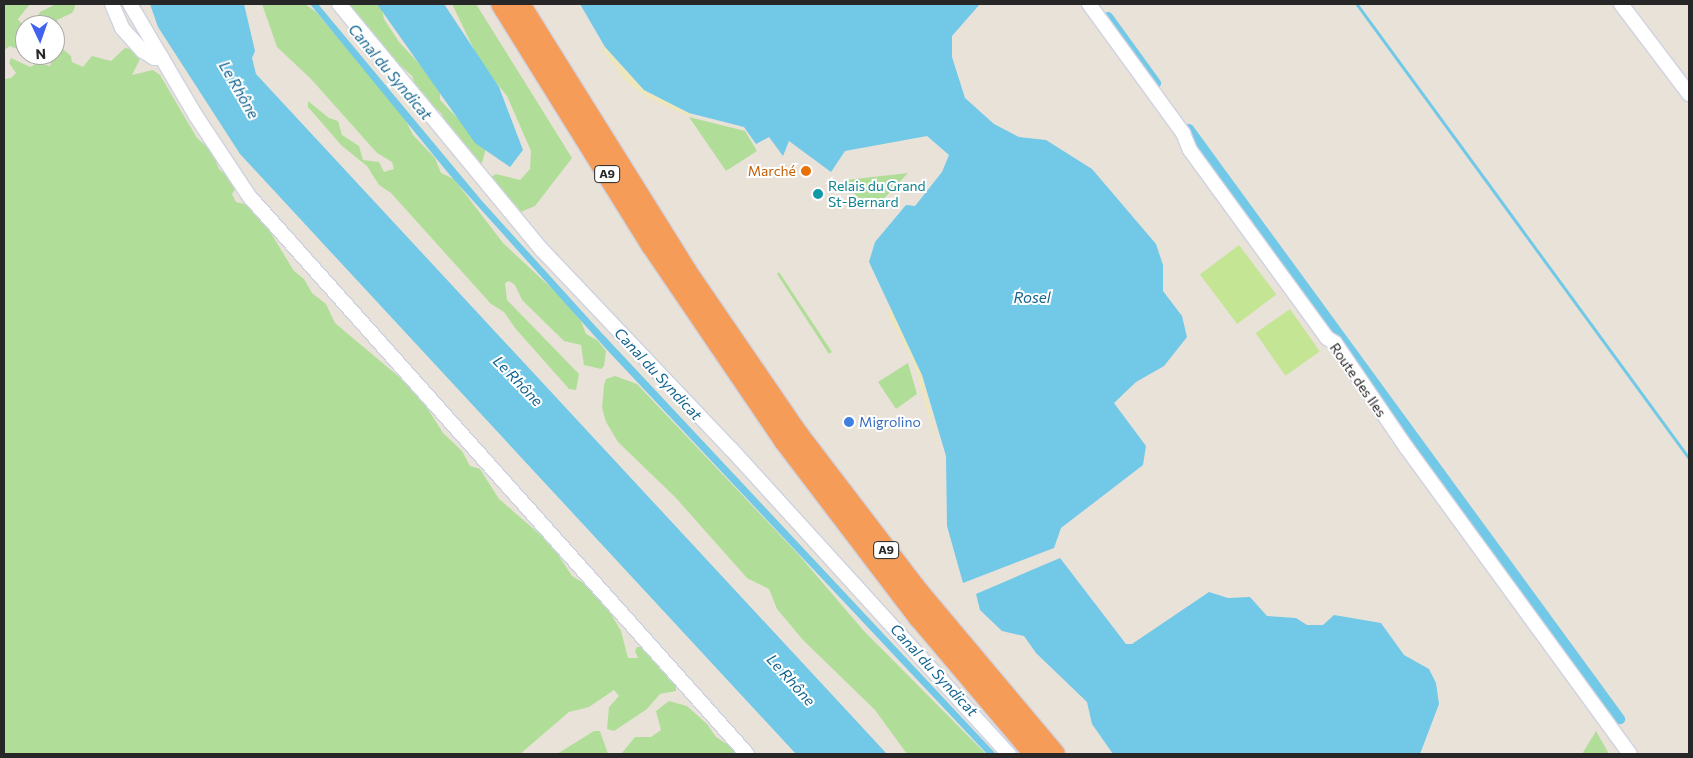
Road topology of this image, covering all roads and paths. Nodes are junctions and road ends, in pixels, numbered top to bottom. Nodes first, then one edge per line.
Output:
1 (112, 4) edge
2 (130, 4) edge
3 (339, 4) edge
4 (501, 4) edge
5 (520, 4) edge
6 (1089, 4) edge
7 (1621, 4) edge
8 (162, 58) junction
9 (1689, 94) edge
10 (747, 754) edge
11 (1009, 754) edge
12 (1034, 754) edge
13 (1056, 754) edge
14 (1630, 754) edge

1 - 8 street
2 - 8 street
3 - 11 street
4 - 12 highway, A9
5 - 13 highway, A9
6 - 14 street, Route des Iles
7 - 9 street
8 - 10 street

